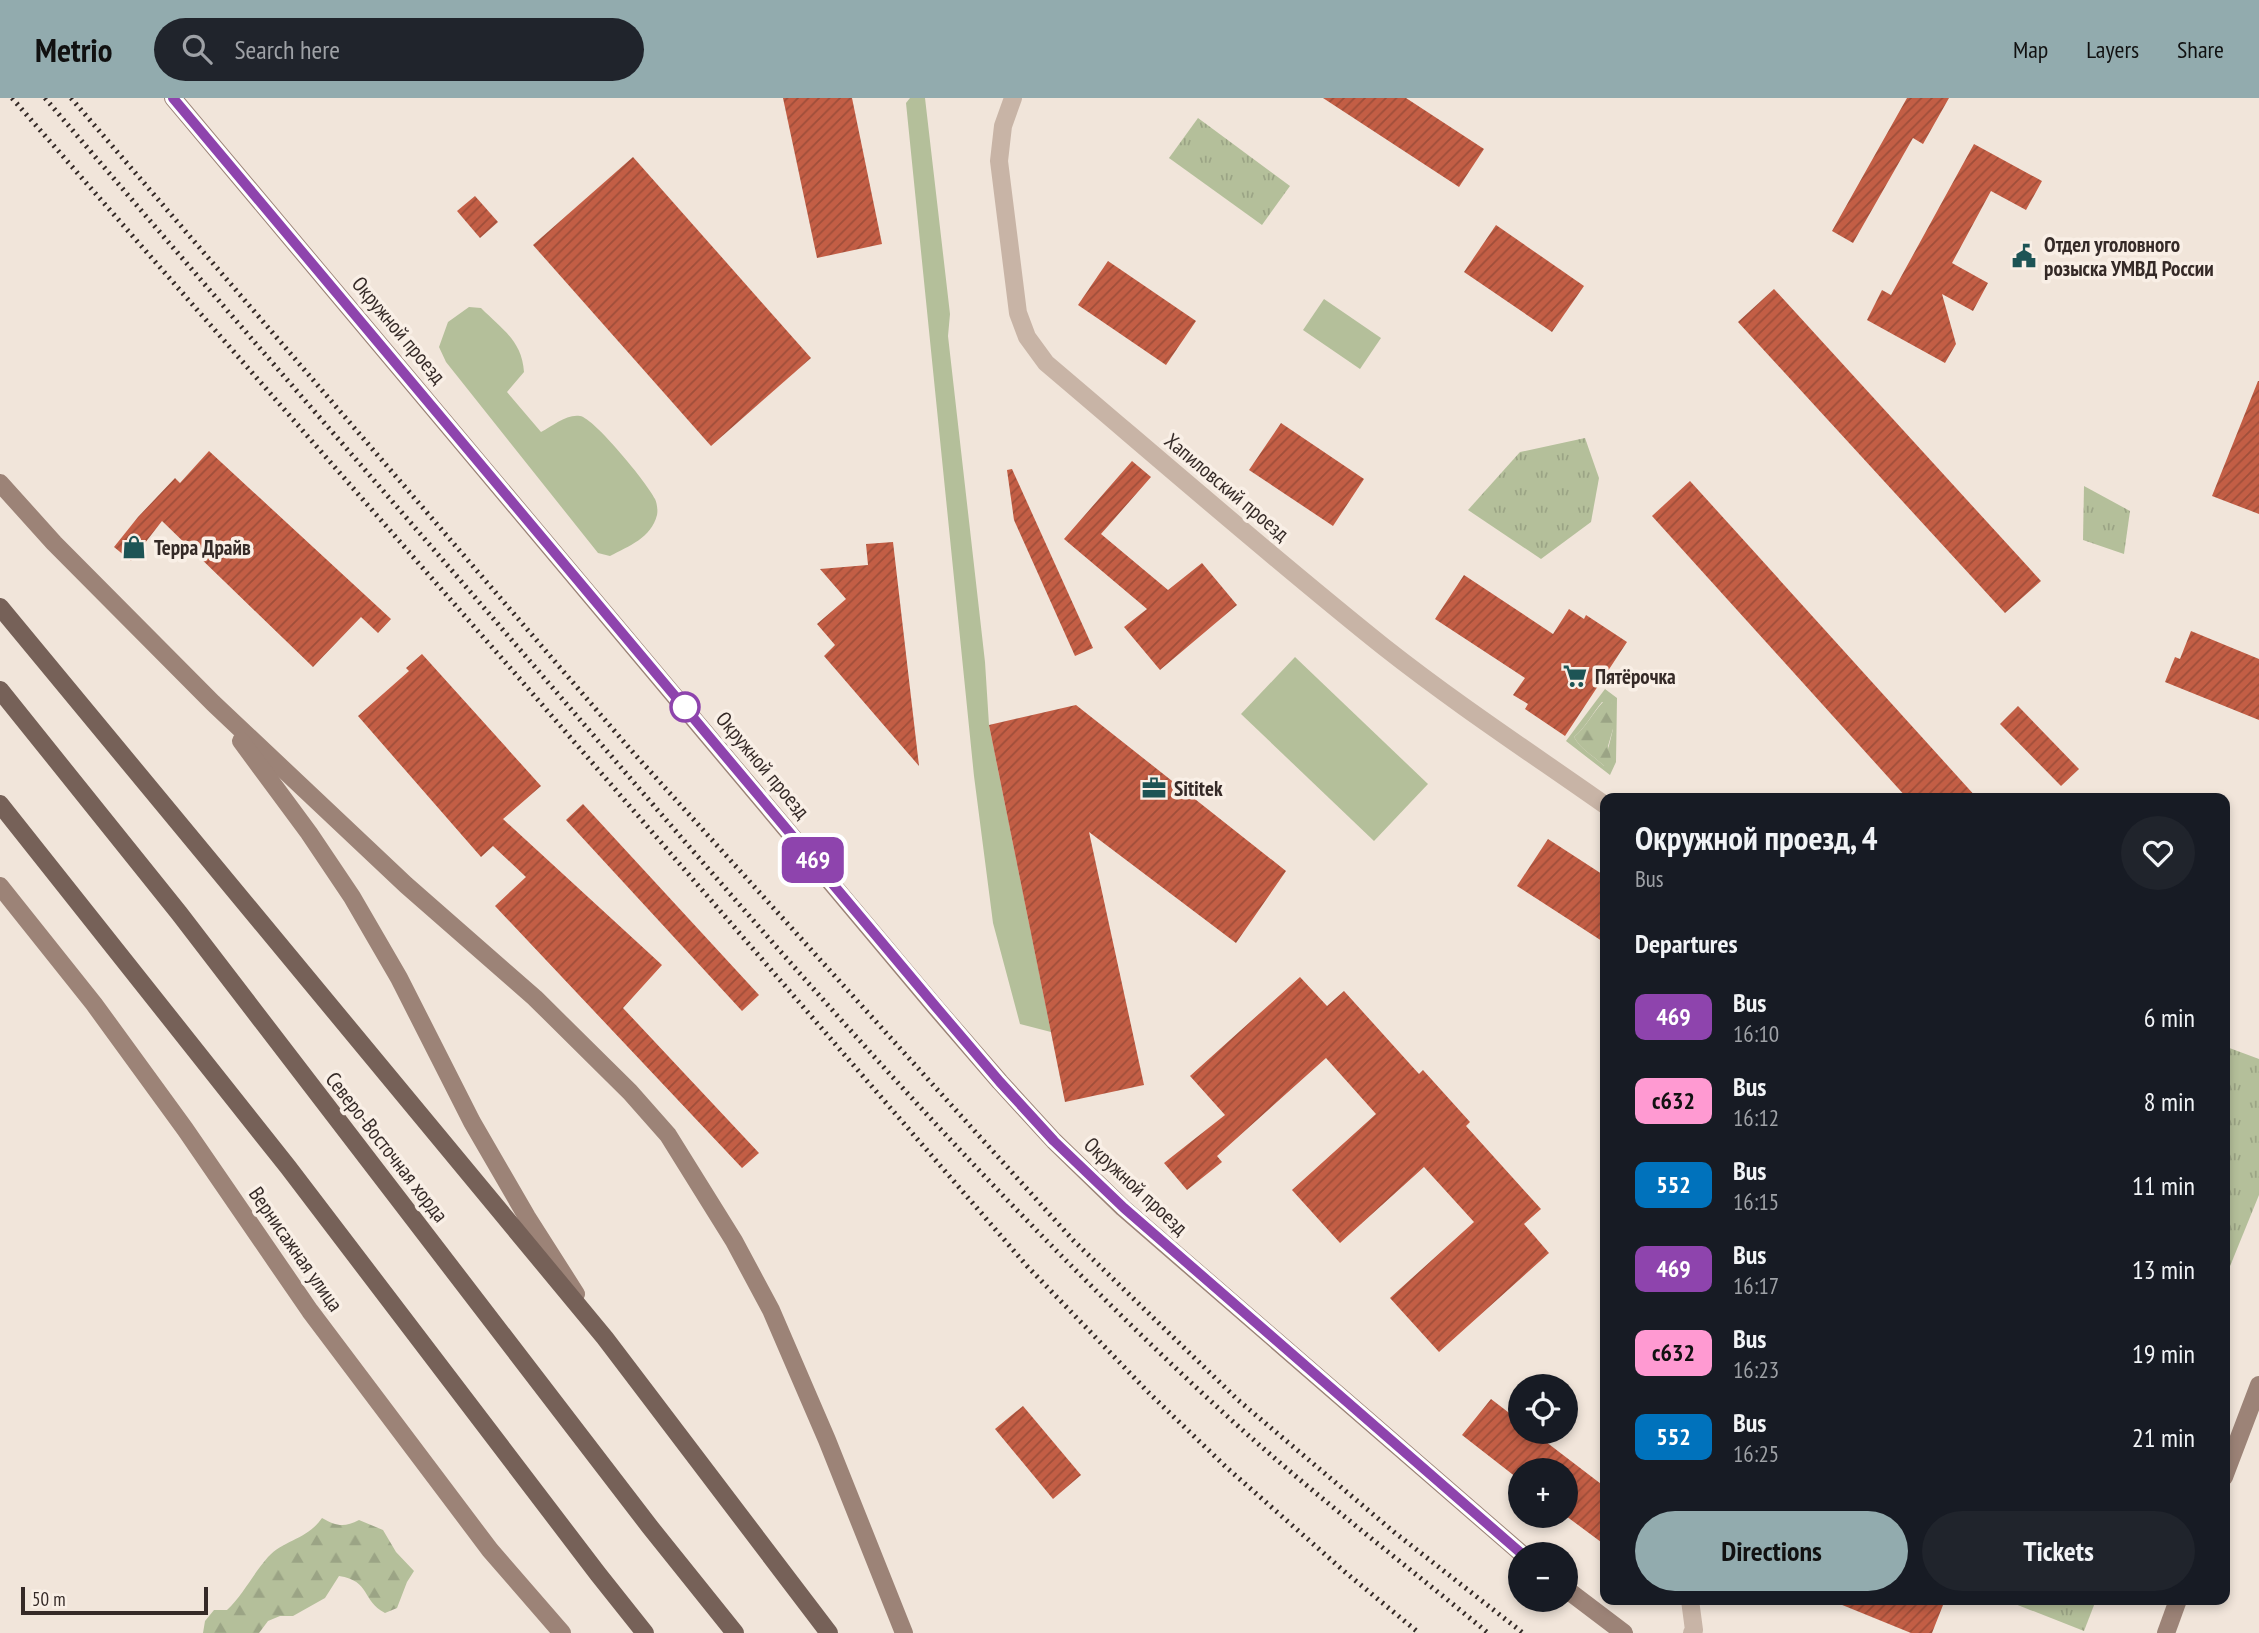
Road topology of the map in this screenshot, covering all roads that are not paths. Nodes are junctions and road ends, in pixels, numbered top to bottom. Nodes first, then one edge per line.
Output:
1 (173, 98) edge
2 (1013, 98) edge
3 (0, 483) edge
4 (0, 607) edge
5 (0, 690) edge
6 (213, 703) junction
7 (1600, 801) edge
8 (0, 804) edge
9 (0, 886) edge
10 (605, 1338) junction
11 (2259, 1385) edge
12 (2230, 1461) edge
13 (1508, 1542) edge
14 (598, 1574) junction
15 (1578, 1598) edge
16 (1691, 1605) edge
17 (2176, 1605) edge
18 (562, 1633) edge
19 (637, 1633) edge
20 (645, 1633) edge
21 (735, 1633) edge
22 (829, 1633) edge
23 (904, 1633) edge
24 (1623, 1633) edge
25 (1692, 1633) edge
26 (2166, 1633) edge

1 - 13 street, Окружной проезд
2 - 7 street, Хапиловский проезд
3 - 6 street
4 - 10 main road
5 - 21 main road, Северо-Восточная хорда
6 - 10 street
6 - 23 street
8 - 14 main road
9 - 18 street, Вернисажная улица
10 - 22 main road
11 - 12 street
14 - 19 main road
14 - 20 main road
15 - 24 street
16 - 25 street
17 - 26 street

